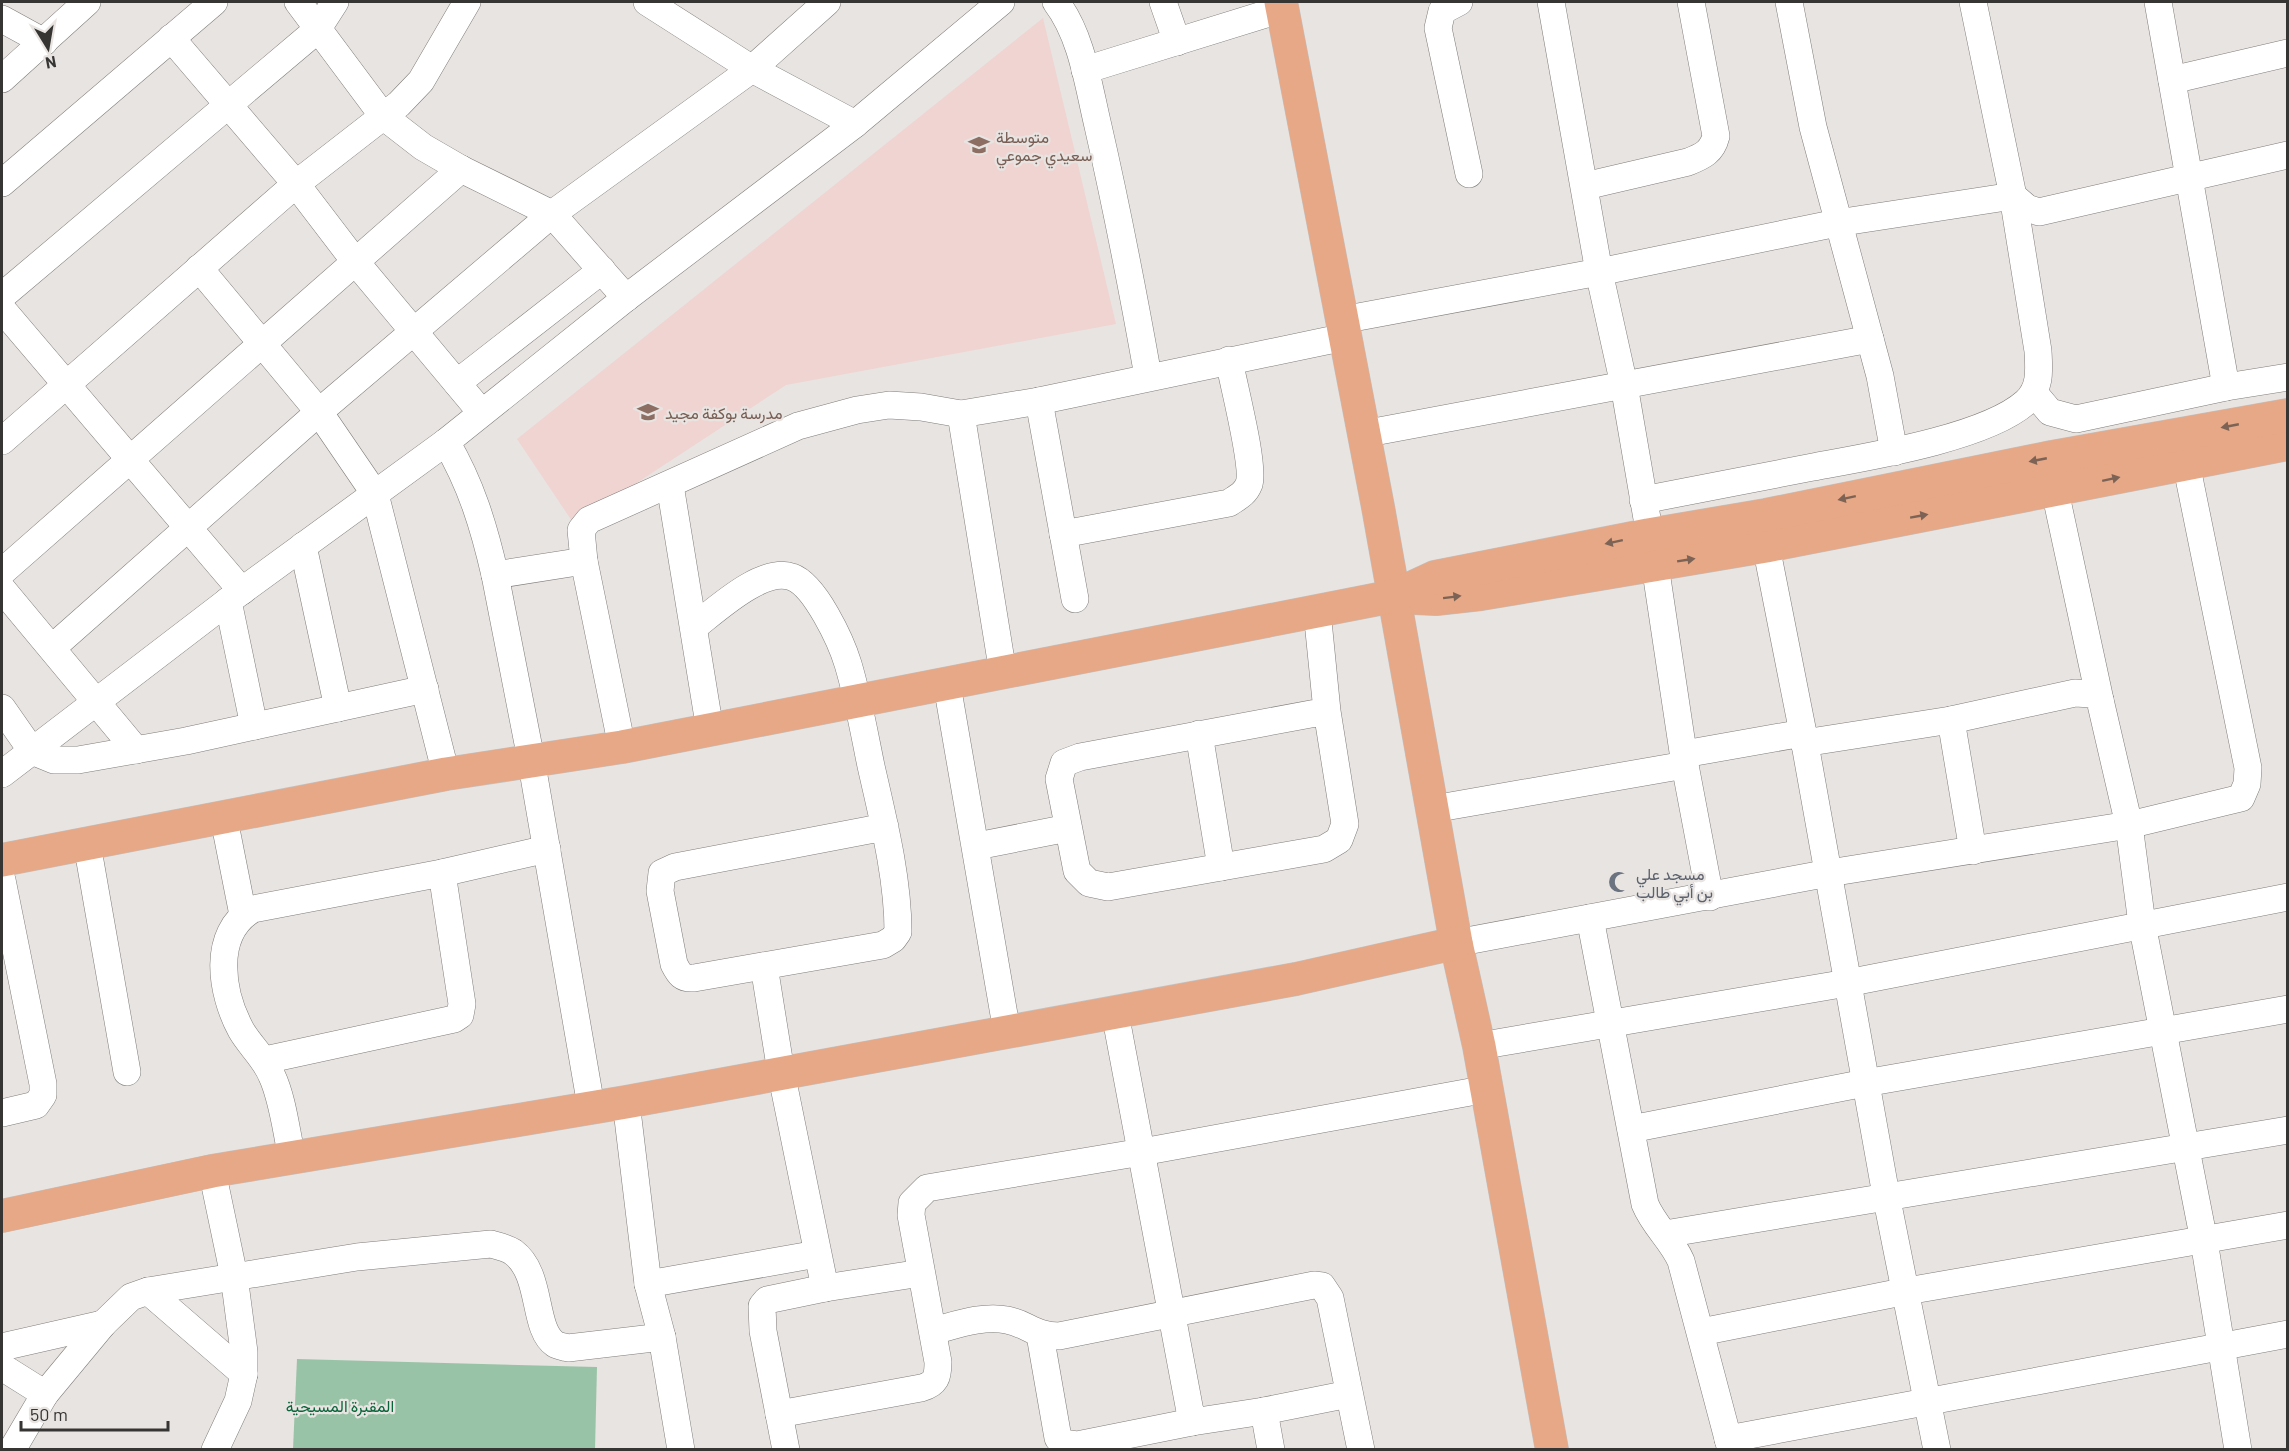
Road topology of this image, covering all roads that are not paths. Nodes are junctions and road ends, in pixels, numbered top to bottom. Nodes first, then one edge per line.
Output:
1 (87, 2) edge
2 (214, 2) edge
3 (298, 2) edge
4 (335, 2) edge
5 (467, 2) edge
6 (647, 2) edge
7 (827, 2) edge
8 (1001, 2) edge
9 (1056, 2) edge
10 (1163, 2) edge
11 (1460, 2) edge
12 (1551, 2) edge
13 (1691, 2) edge
14 (1789, 2) edge
15 (1973, 2) edge
16 (2158, 2) edge
17 (1281, 5) edge
18 (2, 19) edge
19 (317, 30) junction
20 (171, 38) junction
21 (44, 42) junction
22 (1177, 42) junction
23 (2288, 53) edge
24 (752, 69) junction
25 (1085, 70) junction
26 (2, 79) edge
27 (2172, 80) junction
28 (228, 108) junction
29 (383, 116) junction
30 (855, 124) junction
31 (2288, 155) edge
32 (461, 169) junction
33 (1469, 174) dead end
34 (2190, 176) junction
35 (2, 183) edge
36 (296, 184) junction
37 (1585, 186) junction
38 (2013, 196) junction
39 (552, 214) junction
40 (1837, 223) junction
41 (354, 260) junction
42 (199, 268) junction
43 (602, 270) junction
44 (1599, 272) junction
45 (2, 296) edge
46 (626, 298) junction
47 (2, 309) edge
48 (1344, 328) junction
49 (413, 331) junction
50 (1870, 339) junction
51 (261, 342) junction
52 (1229, 360) junction
53 (1148, 376) junction
54 (2288, 377) edge
55 (457, 383) junction
56 (67, 385) junction
57 (1624, 385) junction
58 (2226, 387) junction
59 (2034, 393) junction
60 (1039, 401) junction
61 (319, 412) junction
62 (481, 412) junction
63 (961, 414) junction
64 (2288, 415) edge
65 (1363, 434) junction
66 (2, 441) edge
67 (446, 442) junction
68 (2288, 444) edge
69 (1894, 452) junction
70 (128, 459) junction
71 (2186, 463) junction
72 (670, 485) junction
73 (2055, 491) junction
74 (375, 494) junction
75 (1643, 500) junction
76 (190, 527) junction
77 (1063, 534) junction
78 (303, 546) junction
79 (1766, 546) junction
80 (1652, 550) junction
81 (584, 561) junction
82 (2, 572) edge
83 (495, 574) junction
84 (2, 589) edge
85 (235, 596) junction
86 (1394, 596) junction
87 (1075, 599) dead end
88 (1317, 611) junction
89 (694, 627) junction
90 (52, 648) junction
91 (1003, 673) junction
92 (947, 685) junction
93 (425, 689) junction
94 (2100, 700) junction
95 (858, 702) junction
96 (95, 704) junction
97 (2, 708) edge
98 (338, 708) junction
99 (1327, 711) junction
100 (1951, 720) junction
101 (254, 726) junction
102 (710, 730) junction
103 (1199, 734) junction
104 (1804, 738) junction
105 (622, 747) junction
106 (136, 750) junction
107 (32, 751) junction
108 (531, 759) junction
109 (1685, 760) junction
110 (2, 774) edge
111 (446, 774) junction
112 (1433, 808) junction
113 (224, 819) junction
114 (2129, 825) junction
115 (885, 826) junction
116 (1068, 828) junction
117 (87, 844) junction
118 (977, 846) junction
119 (547, 849) junction
120 (1973, 851) junction
121 (2, 860) edge
122 (1221, 867) junction
123 (442, 873) junction
124 (1829, 873) junction
125 (2, 880) edge
126 (1710, 897) junction
127 (2288, 897) edge
128 (243, 915) junction
129 (1590, 918) junction
130 (2142, 924) junction
131 (1456, 943) junction
132 (9, 957) edge
133 (764, 966) junction
134 (1846, 983) junction
135 (2288, 1009) edge
136 (1115, 1012) junction
137 (1610, 1022) junction
138 (2161, 1030) junction
139 (1007, 1032) junction
140 (1479, 1046) junction
141 (265, 1060) junction
142 (127, 1072) dead end
143 (781, 1072) junction
144 (1865, 1083) junction
145 (1487, 1089) junction
146 (627, 1102) junction
147 (591, 1106) junction
148 (2, 1113) edge
149 (1631, 1129) junction
150 (2288, 1130) edge
151 (2184, 1146) junction
152 (1142, 1152) junction
153 (292, 1157) junction
154 (212, 1171) junction
155 (1886, 1195) junction
156 (2, 1216) edge
157 (2288, 1225) edge
158 (1665, 1234) junction
159 (2204, 1241) junction
160 (817, 1254) junction
161 (921, 1273) junction
162 (234, 1275) junction
163 (648, 1284) junction
164 (825, 1288) junction
165 (148, 1291) junction
166 (1907, 1291) junction
167 (1170, 1313) junction
168 (103, 1324) junction
169 (933, 1330) junction
170 (1701, 1332) junction
171 (2288, 1334) edge
172 (1040, 1335) junction
173 (662, 1337) junction
174 (2222, 1344) junction
175 (2, 1347) edge
176 (2, 1367) edge
177 (244, 1374) junction
178 (45, 1394) junction
179 (1349, 1394) junction
180 (1928, 1402) junction
181 (1264, 1411) junction
182 (778, 1414) junction
183 (1192, 1422) junction
184 (1104, 1444) edge
185 (1730, 1444) edge
186 (12, 1449) edge
187 (215, 1449) edge
188 (681, 1449) edge
189 (786, 1449) edge
190 (1271, 1449) edge
191 (1361, 1449) edge
192 (1552, 1449) edge
193 (1938, 1449) edge
194 (2238, 1449) edge

1 - 21 street
2 - 20 street
3 - 19 street
4 - 19 street
5 - 29 street
6 - 24 street
7 - 24 street
8 - 30 street
9 - 25 street
10 - 22 street
11 - 33 street
12 - 37 street
13 - 37 street
14 - 40 street
15 - 38 street
16 - 27 street
17 - 22 street
17 - 48 main road
18 - 21 street
19 - 28 street
19 - 29 street
20 - 28 street
20 - 35 street
21 - 26 street
22 - 25 street
23 - 27 street
24 - 30 street
24 - 39 street
25 - 53 street
27 - 34 street
28 - 36 street
28 - 45 street
29 - 32 street
29 - 36 street
30 - 46 street
31 - 34 street
32 - 39 street
32 - 41 street
34 - 38 street
34 - 58 street
36 - 41 street
36 - 42 street
37 - 44 street
38 - 40 street
38 - 59 street
39 - 43 street
39 - 49 street
40 - 44 street
40 - 50 street
41 - 49 street
41 - 51 street
42 - 51 street
42 - 56 street
43 - 46 street
43 - 55 street
44 - 48 street
44 - 57 street
46 - 62 street
47 - 56 street
48 - 52 street
48 - 65 main road
49 - 55 street
49 - 61 street
50 - 57 street
50 - 69 street
51 - 61 street
51 - 70 street
52 - 53 street
52 - 77 street
53 - 60 street
54 - 58 street
55 - 62 street
56 - 66 street
56 - 70 street
57 - 65 street
57 - 75 street
58 - 59 street
59 - 69 street
60 - 63 street
60 - 77 street
61 - 74 street
61 - 76 street
62 - 67 street
63 - 72 street
63 - 91 street
64 -> 80 main road
65 - 86 main road
67 - 74 street
67 - 83 street
68 - 71 main road
69 - 75 street
70 - 76 street
70 - 82 street
73 -> 71 main road
71 - 114 street
72 - 81 street
72 - 89 street
79 -> 73 main road
73 - 94 street
74 - 78 street
74 - 93 street
75 - 80 street
76 - 85 street
76 - 90 street
77 - 87 street
78 - 85 street
78 - 98 street
80 -> 79 main road
79 - 104 street
80 - 86 main road
80 - 109 street
81 - 83 street
81 - 105 street
83 - 108 street
84 - 90 street
85 - 96 street
85 - 101 street
86 - 88 main road
86 - 112 main road
88 - 91 main road
88 - 99 street
89 - 95 street
89 - 102 street
90 - 96 street
91 - 92 main road
92 - 95 main road
92 - 118 street
93 - 98 street
93 - 111 street
94 - 100 street
94 - 114 street
95 - 102 main road
95 - 115 street
96 - 106 street
96 - 107 street
97 - 107 street
98 - 101 street
99 - 103 street
99 - 122 street
100 - 104 street
100 - 120 street
101 - 106 street
102 - 105 main road
103 - 116 street
103 - 122 street
104 - 109 street
104 - 124 street
105 - 108 main road
106 - 107 street
107 - 110 street
108 - 111 main road
108 - 119 street
109 - 112 street
109 - 126 street
111 - 113 main road
112 - 131 main road
113 - 117 main road
113 - 128 street
114 - 120 street
114 - 130 street
115 - 133 street
115 - 133 street
116 - 118 street
116 - 122 street
117 - 121 main road
117 - 142 street
118 - 139 street
119 - 123 street
119 - 147 street
120 - 124 street
123 - 128 street
123 - 141 street
124 - 126 street
124 - 134 street
125 - 132 street
126 - 129 street
127 - 130 street
128 - 141 street
129 - 131 street
129 - 137 street
130 - 134 street
130 - 138 street
131 - 136 main road
131 - 140 main road
132 - 148 street
133 - 143 street
134 - 137 street
134 - 144 street
135 - 138 street
136 - 139 main road
136 - 152 street
137 - 140 street
137 - 149 street
138 - 144 street
138 - 151 street
139 - 143 main road
140 - 145 main road
141 - 153 street
143 - 146 main road
143 - 160 street
144 - 149 street
144 - 155 street
145 - 152 street
145 - 192 main road
146 - 147 main road
146 - 163 street
147 - 153 main road
149 - 158 street
150 - 151 street
151 - 155 street
151 - 159 street
152 - 161 street
152 - 167 street
153 - 154 main road
154 - 156 main road
154 - 162 street
155 - 158 street
155 - 166 street
157 - 159 street
158 - 170 street
159 - 166 street
159 - 174 street
160 - 163 street
160 - 164 street
161 - 164 street
161 - 169 street
162 - 165 street
162 - 173 street
162 - 177 street
163 - 173 street
164 - 182 street
165 - 168 street
165 - 177 street
166 - 170 street
166 - 180 street
167 - 172 street
167 - 179 street
167 - 183 street
168 - 175 street
168 - 178 street
169 - 172 street
169 - 182 street
170 - 185 street
171 - 174 street
172 - 184 street
173 - 188 street
174 - 180 street
174 - 194 street
176 - 178 street
177 - 187 street
178 - 186 street
179 - 181 street
179 - 191 street
180 - 185 street
180 - 193 street
181 - 183 street
181 - 190 street
182 - 189 street
183 - 184 street

